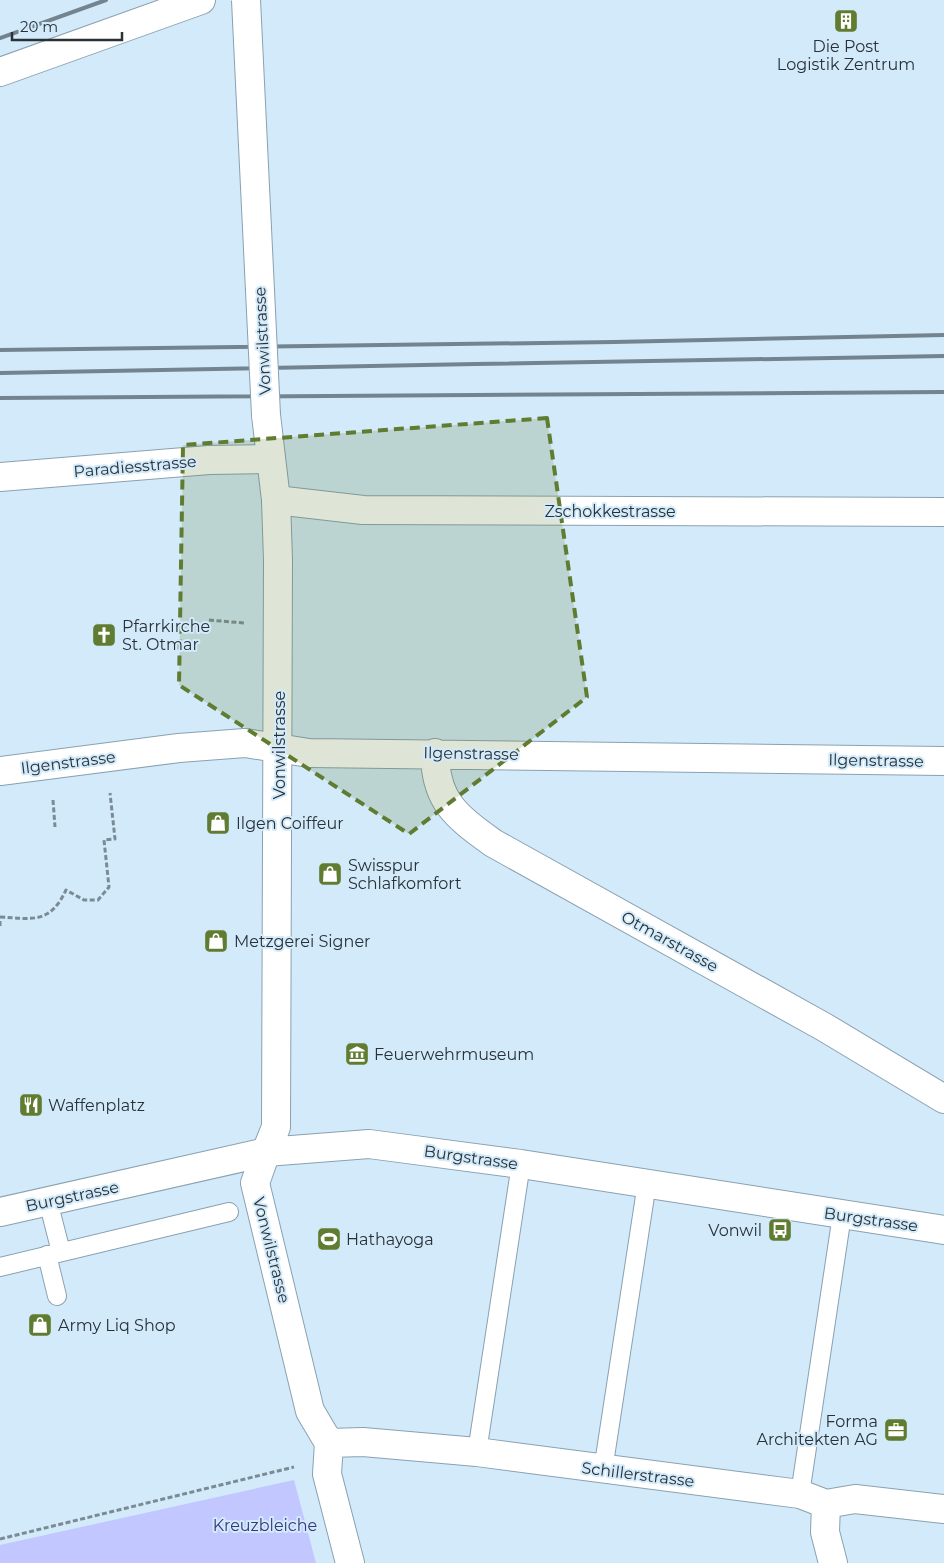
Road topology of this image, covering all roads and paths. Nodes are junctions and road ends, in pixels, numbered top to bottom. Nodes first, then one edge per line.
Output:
1 (201, 0) edge
2 (246, 0) edge
3 (0, 72) edge
4 (271, 458) junction
5 (0, 477) edge
6 (276, 500) junction
7 (944, 512) edge
8 (209, 620) dead end
9 (247, 623) dead end
10 (279, 748) junction
11 (435, 753) junction
12 (944, 761) edge
13 (0, 771) edge
14 (110, 793) dead end
15 (53, 800) dead end
16 (55, 827) dead end
17 (0, 917) edge
18 (0, 926) edge
19 (944, 1099) edge
20 (266, 1152) junction
21 (522, 1164) junction
22 (646, 1183) junction
23 (48, 1201) junction
24 (0, 1212) edge
25 (228, 1212) dead end
26 (842, 1215) junction
27 (944, 1230) edge
28 (54, 1254) junction
29 (0, 1267) edge
30 (57, 1296) dead end
31 (330, 1443) junction
32 (477, 1452) junction
33 (297, 1466) dead end
34 (604, 1470) junction
35 (800, 1494) junction
36 (826, 1504) junction
37 (944, 1509) edge
38 (0, 1539) edge
39 (350, 1563) edge
40 (833, 1563) edge

1 - 3 street
2 - 4 street, Vonwilstrasse, bridge
4 - 5 street, Paradiesstrasse
4 - 6 street, Vonwilstrasse
6 - 7 street, Zschokkestrasse
6 - 10 street, Vonwilstrasse
8 - 9 path
10 - 11 street, Ilgenstrasse
10 - 13 street, Ilgenstrasse
10 - 20 street, Vonwilstrasse
11 - 12 street, Ilgenstrasse
11 - 19 street, Otmarstrasse
14 - 17 path
15 - 16 path
17 - 18 path
20 - 21 street, Burgstrasse
20 - 23 street, Burgstrasse
20 - 31 street, Vonwilstrasse
21 - 22 street, Burgstrasse
21 - 32 lane
22 - 26 street, Burgstrasse
22 - 34 lane
23 - 24 street, Burgstrasse
23 - 28 lane
25 - 28 lane
26 - 27 street, Burgstrasse
26 - 35 lane
28 - 29 lane
28 - 30 lane
31 - 32 street, Schillerstrasse
31 - 39 street
32 - 34 street, Schillerstrasse
33 - 38 path
34 - 35 street, Schillerstrasse
35 - 36 street, Schillerstrasse
36 - 37 street
36 - 40 street

